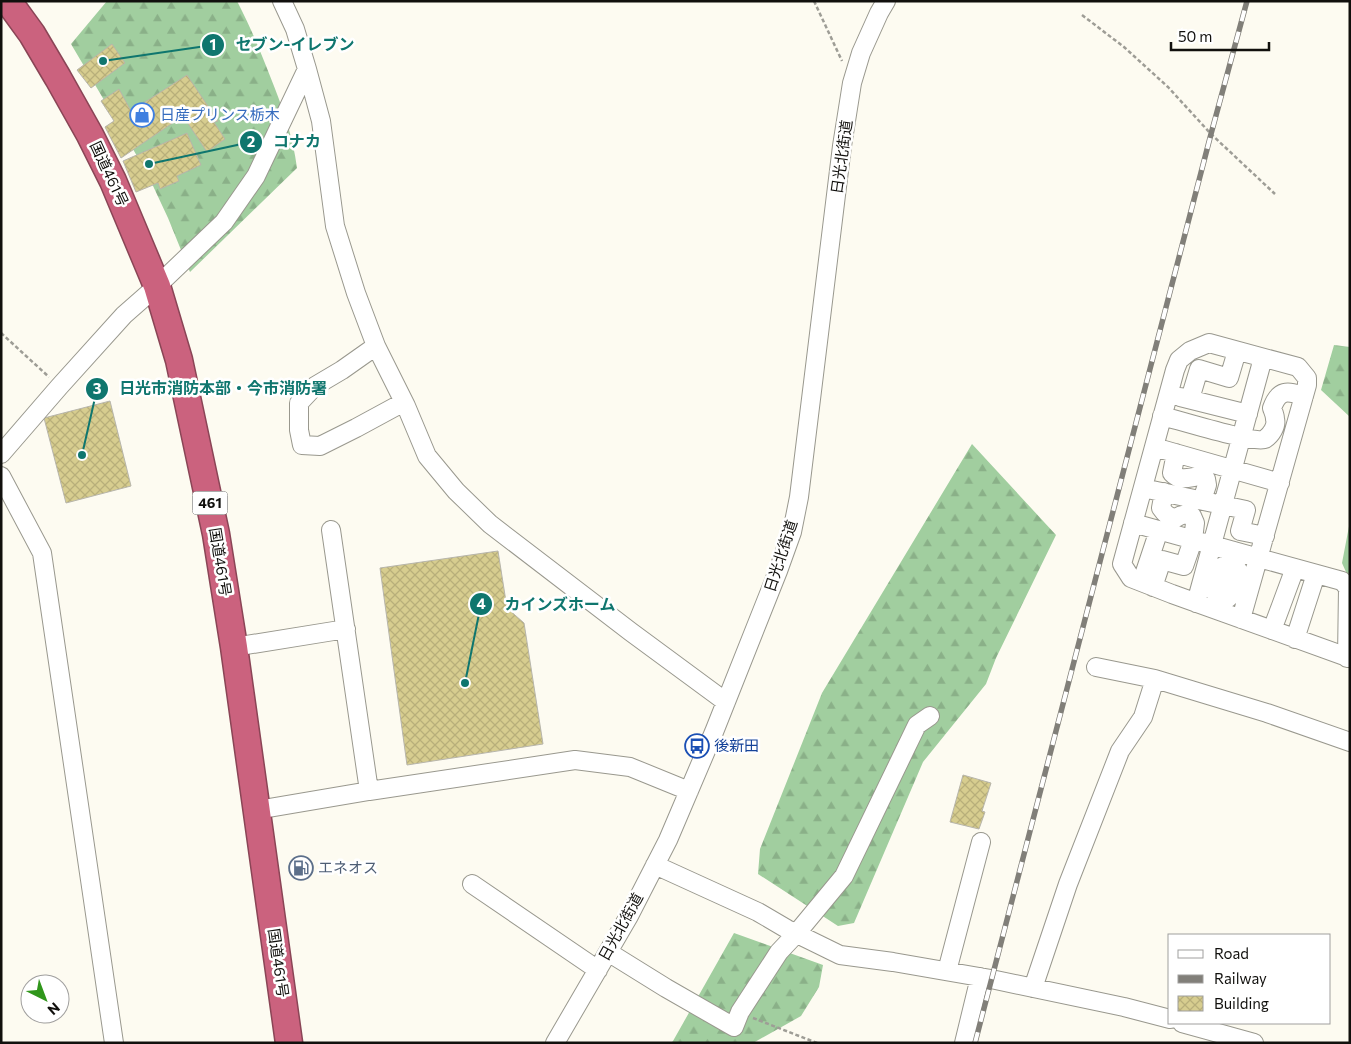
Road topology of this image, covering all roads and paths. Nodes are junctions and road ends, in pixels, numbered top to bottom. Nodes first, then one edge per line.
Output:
1 (8, 1) edge
2 (282, 1) edge
3 (814, 1) edge
4 (886, 1) edge
5 (1082, 15) dead end
6 (1, 23) edge
7 (307, 69) junction
8 (852, 83) junction
9 (1275, 194) dead end
10 (150, 292) junction
11 (1, 333) edge
12 (376, 346) junction
13 (1237, 351) junction
14 (1263, 358) junction
15 (59, 387) junction
16 (1168, 394) junction
17 (1304, 396) junction
18 (1190, 399) junction
19 (404, 402) junction
20 (1248, 414) junction
21 (1162, 416) junction
22 (1242, 437) junction
23 (1154, 447) junction
24 (1176, 453) junction
25 (1, 454) edge
26 (1233, 470) junction
27 (1, 476) edge
28 (1280, 483) junction
29 (1143, 488) junction
30 (1164, 492) junction
31 (1202, 500) junction
32 (1223, 505) junction
33 (1133, 523) junction
34 (331, 530) dead end
35 (1160, 530) junction
36 (1264, 536) junction
37 (1193, 540) junction
38 (1212, 545) junction
39 (1126, 549) junction
40 (1151, 556) junction
41 (1259, 558) junction
42 (1295, 568) junction
43 (1316, 574) junction
44 (1227, 582) junction
45 (1148, 584) junction
46 (1196, 603) junction
47 (1241, 619) junction
48 (346, 629) junction
49 (1272, 630) junction
50 (1295, 639) junction
51 (234, 647) junction
52 (1349, 658) edge
53 (1096, 667) dead end
54 (1155, 679) junction
55 (726, 702) junction
56 (930, 716) dead end
57 (1350, 742) edge
58 (370, 791) junction
59 (689, 791) junction
60 (257, 810) junction
61 (981, 842) dead end
62 (655, 865) junction
63 (472, 884) dead end
64 (796, 934) junction
65 (608, 952) junction
66 (598, 970) junction
67 (947, 971) junction
68 (980, 977) junction
69 (1033, 988) junction
70 (740, 1012) junction
71 (1168, 1018) edge
72 (1186, 1024) edge
73 (114, 1043) edge
74 (271, 1043) edge
75 (289, 1043) edge
76 (555, 1043) edge
77 (817, 1043) edge
78 (964, 1043) edge
79 (1254, 1043) edge

1 - 10 highway, 国道461号 / 461
2 - 7 street
3 - 8 path
4 - 8 street, 日光北街道
5 - 9 path
6 - 10 highway, 国道461号 / 461
7 - 10 street
7 - 12 street
8 - 55 street, 日光北街道
10 - 15 street
10 - 51 highway, 国道461号 / 461
10 - 74 highway, 国道461号 / 461
11 - 15 path
12 - 19 street
12 - 19 street
13 - 14 street
13 - 16 street
13 - 18 street
14 - 17 street
14 - 20 street
15 - 25 street
16 - 18 street
16 - 21 street
17 - 22 street
17 - 28 street
18 - 20 street
19 - 55 street
20 - 22 street
21 - 22 street
21 - 23 street
22 - 26 street
23 - 24 street
23 - 29 street
24 - 26 street
24 - 31 street
26 - 28 street
26 - 32 street
27 - 73 street
28 - 36 street
29 - 30 street
29 - 33 street
30 - 31 street
30 - 37 street
31 - 32 street
32 - 36 street
32 - 38 street
33 - 35 street
33 - 39 street
34 - 48 street
35 - 37 street
35 - 40 street
36 - 41 street
37 - 38 street
37 - 45 street
38 - 41 street
38 - 44 street
39 - 40 street
39 - 45 street
40 - 45 street
41 - 42 street
41 - 44 street
42 - 43 street
42 - 49 street
43 - 50 street
43 - 52 street
44 - 46 street
44 - 47 street
45 - 46 street
46 - 47 street
47 - 49 street
48 - 51 street
48 - 58 street
49 - 50 street
50 - 52 street
51 - 60 highway, 国道461号 / 461
53 - 54 street
54 - 57 street
54 - 69 street
55 - 59 street, 日光北街道
56 - 64 street
58 - 59 street
58 - 60 street
59 - 62 street, 日光北街道
60 - 75 highway, 国道461号 / 461
61 - 67 street
62 - 64 street
62 - 65 street, 日光北街道
63 - 66 street
64 - 67 street
64 - 70 street
65 - 66 street, 日光北街道
65 - 70 street
66 - 76 street, 日光北街道
67 - 68 street
68 - 69 street
68 - 78 street
69 - 71 street
70 - 77 path
72 - 79 street

